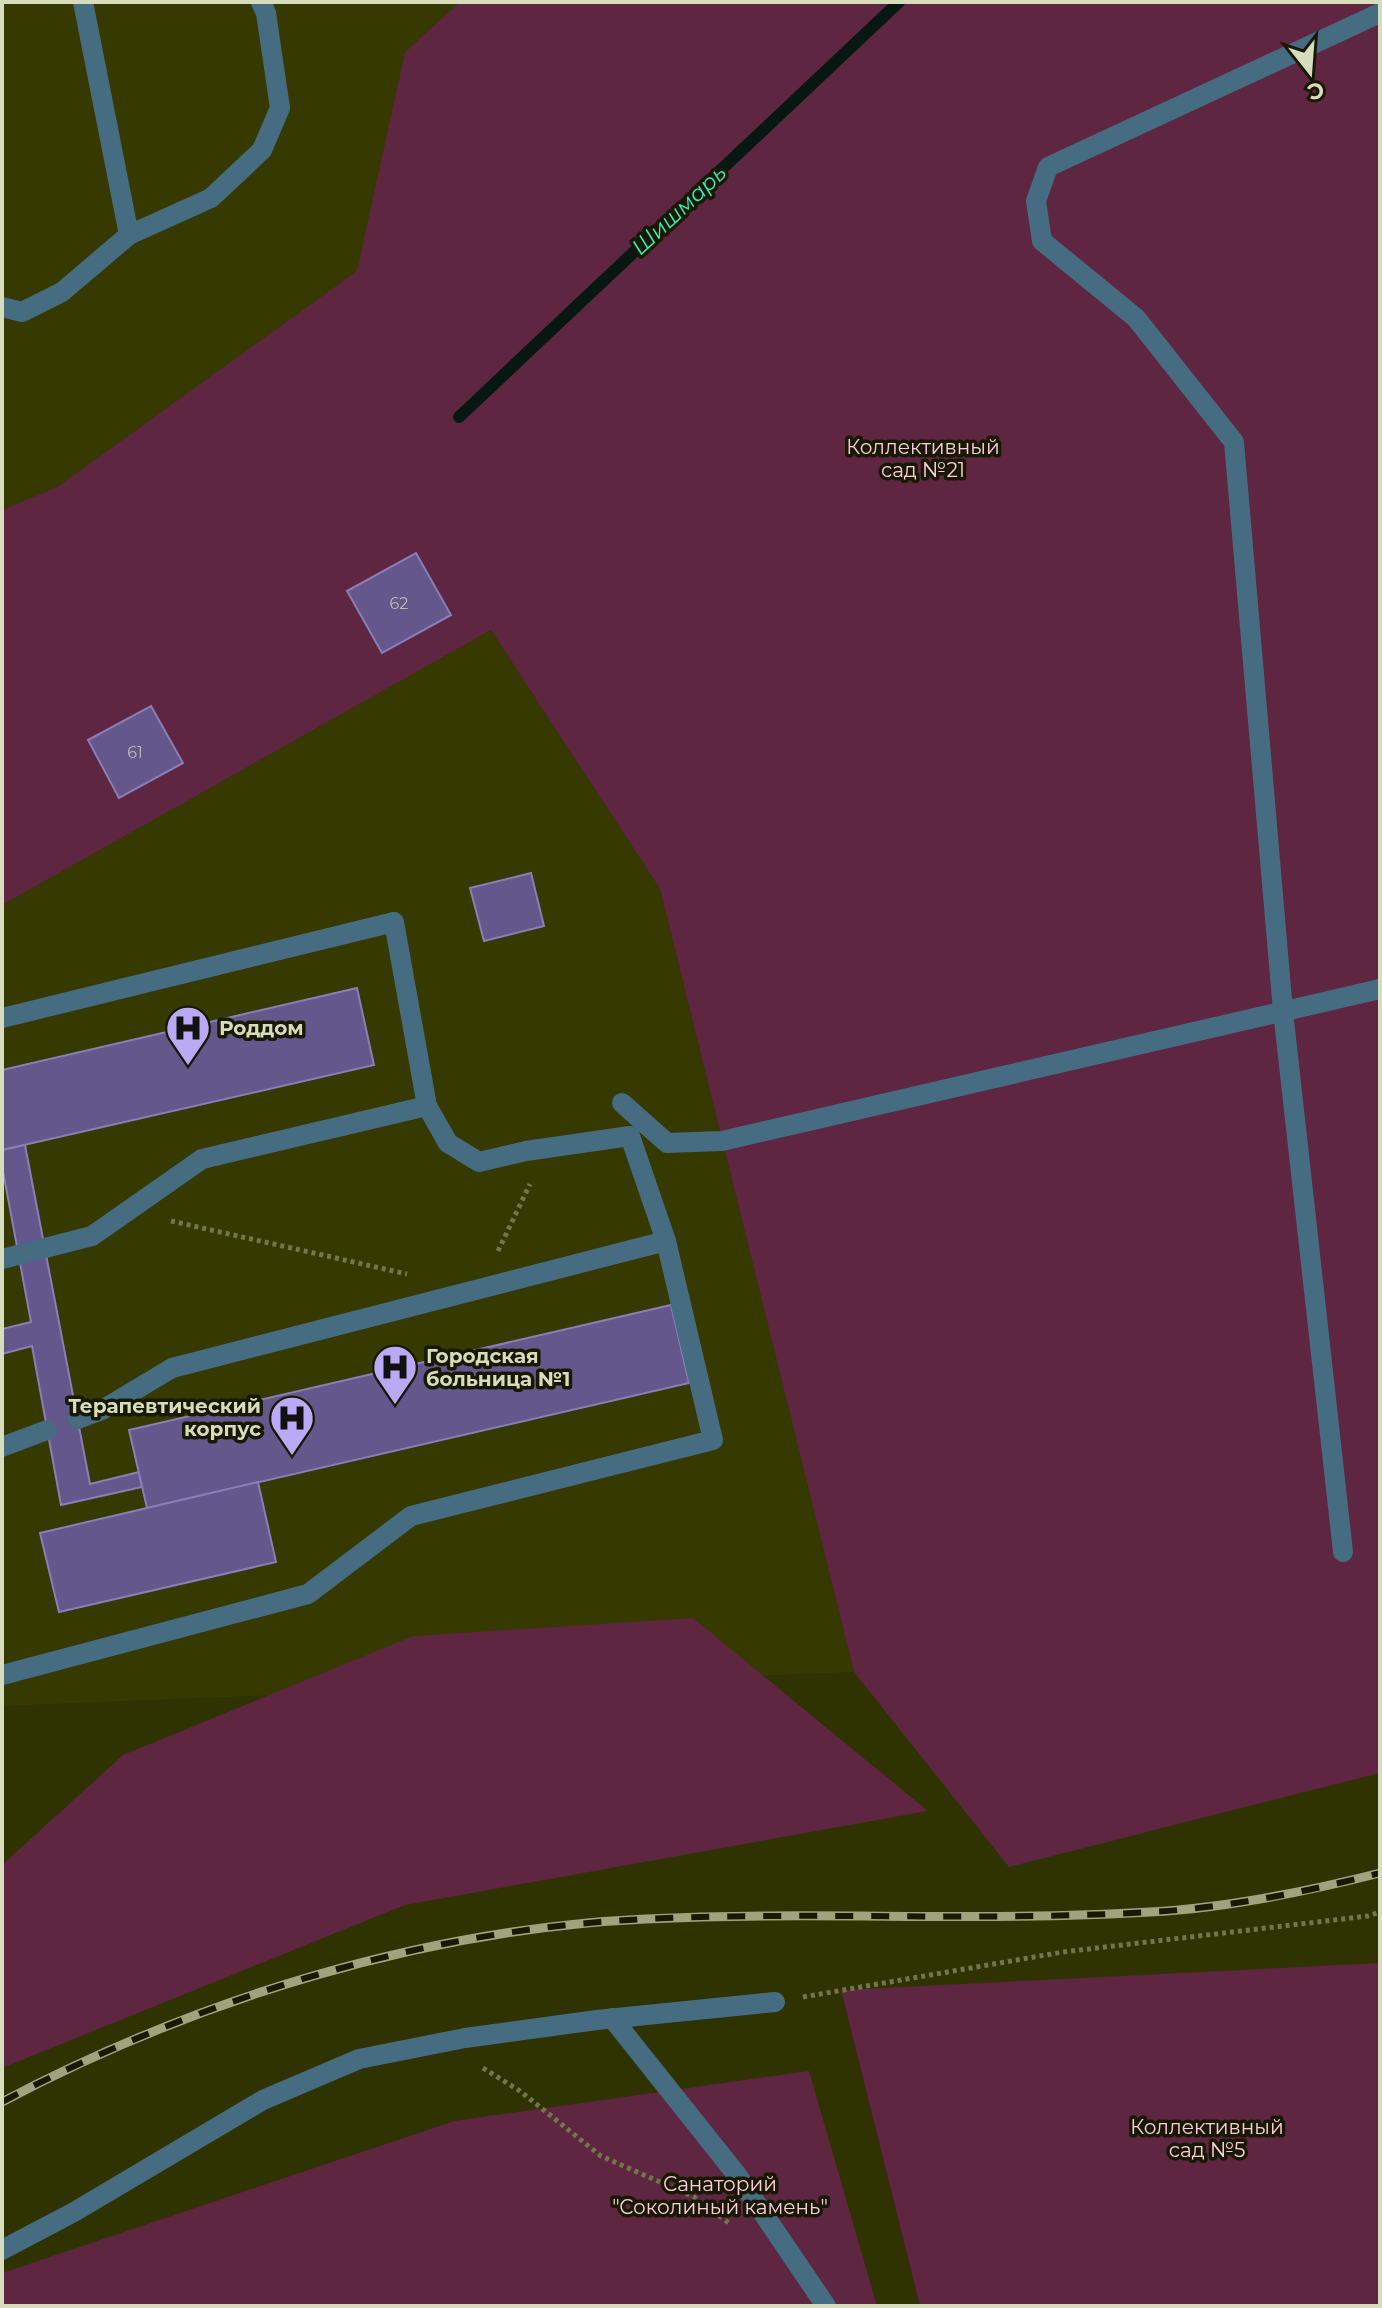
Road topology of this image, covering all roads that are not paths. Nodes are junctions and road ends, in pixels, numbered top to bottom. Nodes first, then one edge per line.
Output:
1 (83, 2) edge
2 (269, 6) edge
3 (1380, 13) edge
4 (129, 235) junction
5 (2, 307) edge
6 (1380, 989) edge
7 (1283, 1011) junction
8 (2, 1018) edge
9 (622, 1103) dead end
10 (427, 1106) junction
11 (666, 1241) junction
12 (2, 1259) edge
13 (78, 1419) dead end
14 (47, 1430) dead end
15 (2, 1447) edge
16 (1343, 1552) dead end
17 (2, 1675) edge
18 (775, 2002) road end
19 (612, 2018) junction
20 (2, 2250) edge
21 (826, 2306) edge

1 - 4 lane
2 - 4 lane
3 - 7 lane
4 - 5 lane
6 - 7 lane
7 - 9 lane
7 - 16 lane
8 - 10 lane
10 - 11 lane
10 - 12 lane
11 - 13 lane
11 - 17 lane
14 - 15 lane
18 - 19 lane
19 - 20 lane
19 - 21 lane

